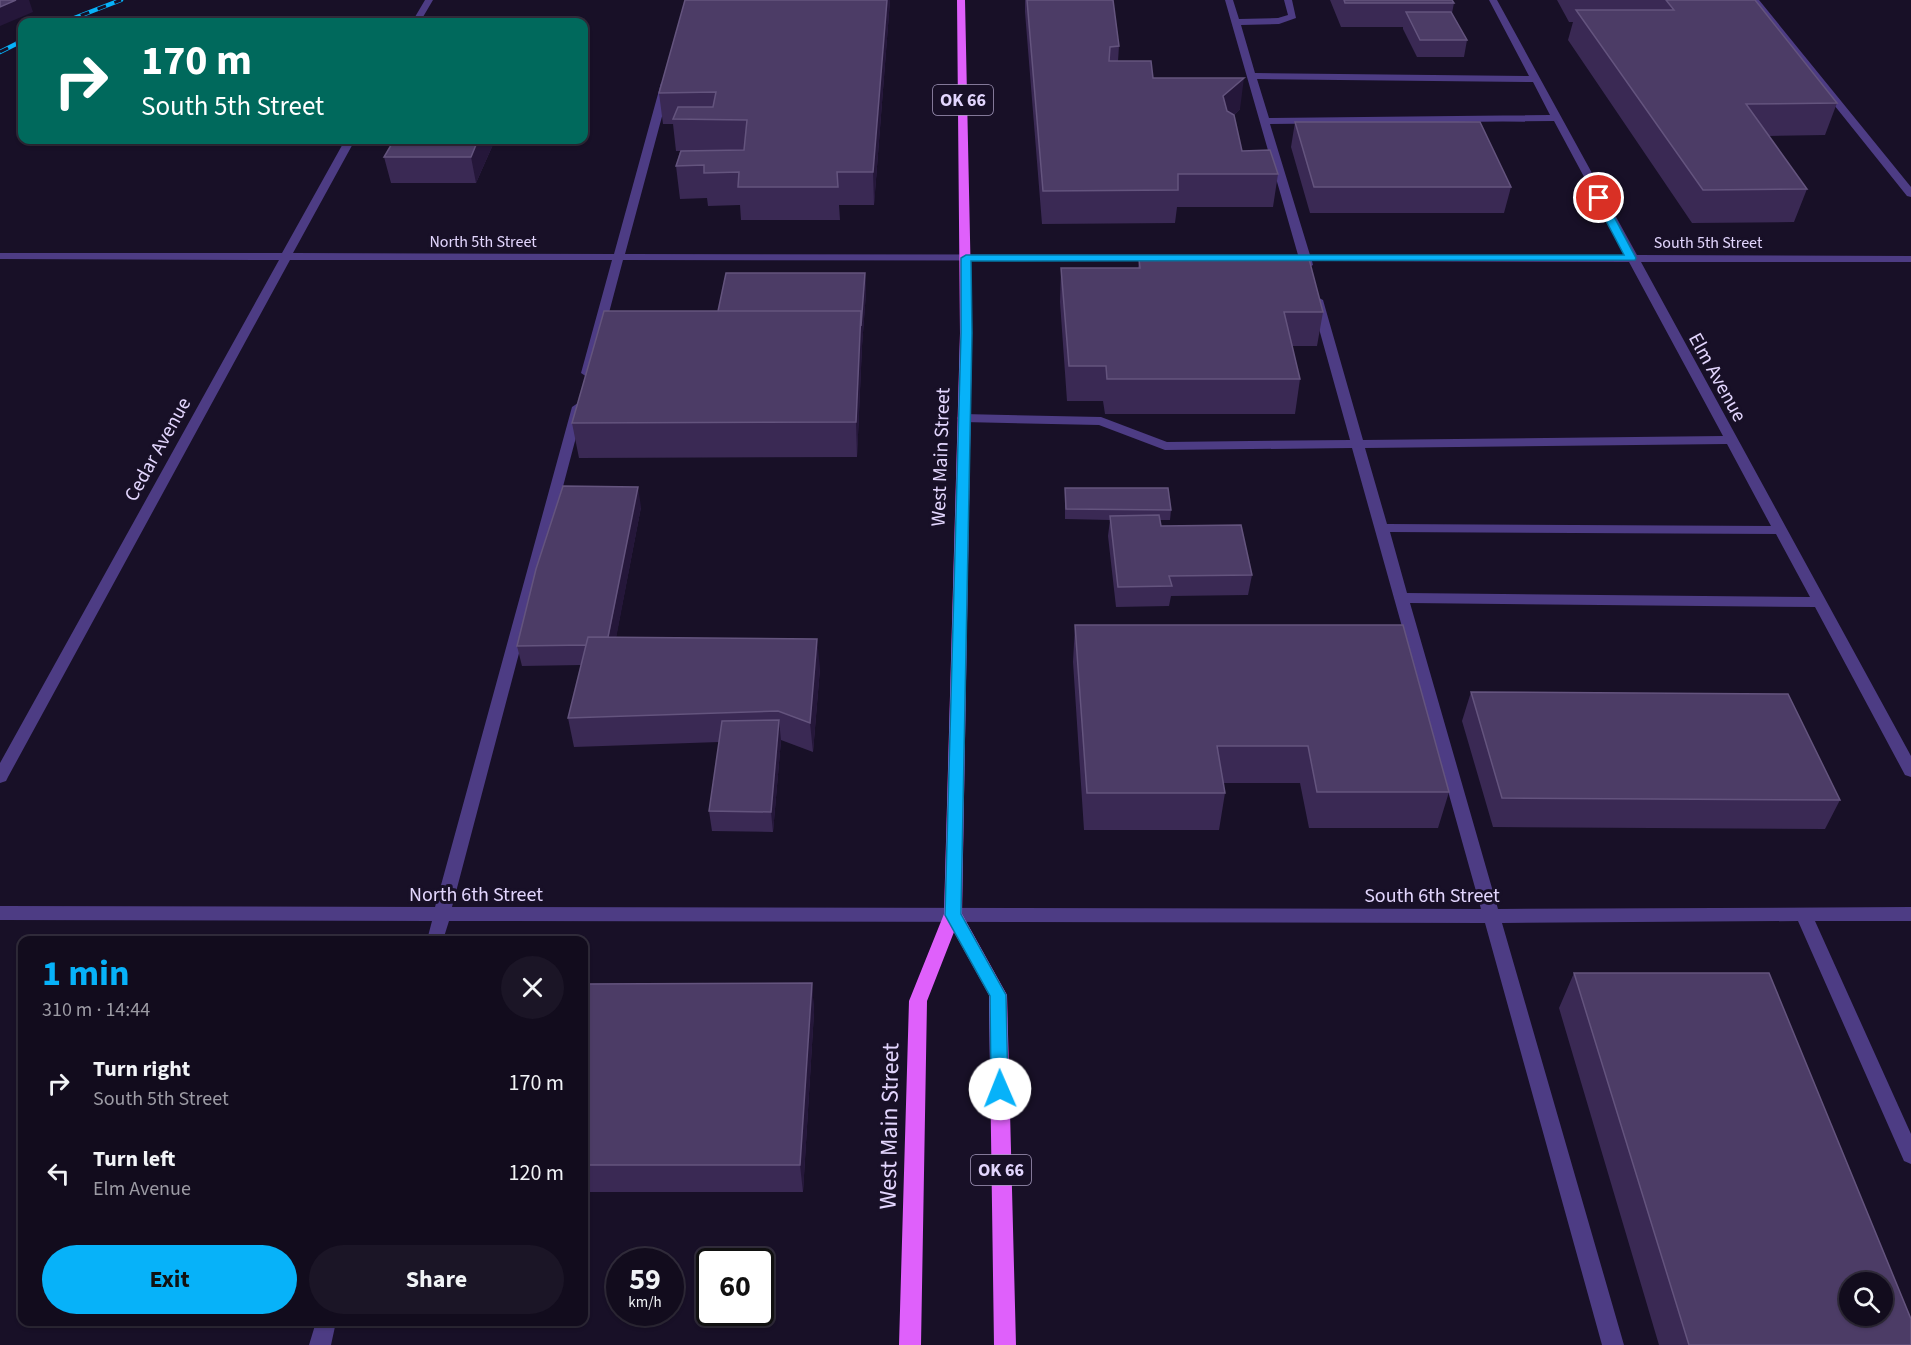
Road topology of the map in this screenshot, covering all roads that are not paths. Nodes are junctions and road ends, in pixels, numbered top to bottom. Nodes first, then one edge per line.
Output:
1 (429, 0) edge
2 (961, 0) edge
3 (1229, 0) edge
4 (1288, 0) edge
5 (1493, 0) edge
6 (1754, 0) edge
7 (418, 18) edge
8 (1236, 22) junction
9 (670, 67) edge
10 (1251, 76) junction
11 (1535, 79) junction
12 (1556, 118) junction
13 (1264, 121) junction
14 (348, 144) edge
15 (1911, 194) edge
16 (0, 256) edge
17 (284, 257) junction
18 (618, 257) junction
19 (966, 258) junction
20 (1305, 258) junction
21 (1631, 258) junction
22 (1911, 259) edge
23 (963, 418) junction
24 (1730, 440) junction
25 (1357, 444) junction
26 (1381, 528) junction
27 (1779, 530) junction
28 (1401, 598) junction
29 (1819, 602) junction
30 (1911, 771) edge
31 (0, 777) edge
32 (0, 913) edge
33 (1911, 914) edge
34 (442, 915) junction
35 (953, 915) junction
36 (1803, 915) junction
37 (1490, 916) junction
38 (436, 936) edge
39 (1911, 1155) edge
40 (325, 1326) edge
41 (320, 1345) edge
42 (910, 1345) edge
43 (1005, 1345) edge
44 (1612, 1345) edge

1 - 7 street
2 - 19 main road, West Main Street / OK 66
3 - 8 street
4 - 8 street
5 - 11 street, Elm Avenue
6 - 15 street
8 - 10 street
9 - 18 street
10 - 11 street
10 - 13 street
11 - 12 street, Elm Avenue
12 - 13 street
12 - 21 street, Elm Avenue
13 - 20 street
14 - 17 street, Cedar Avenue
16 - 17 street, North 5th Street
17 - 18 street, North 5th Street
17 - 31 street, Cedar Avenue
18 - 19 street, North 5th Street
18 - 34 street
19 - 20 street, South 5th Street
19 - 23 main road, West Main Street / OK 66
20 - 21 street, South 5th Street
20 - 25 street
21 - 22 street, South 5th Street
21 - 24 street, Elm Avenue
23 - 25 street
23 - 35 main road, West Main Street / OK 66
24 - 25 street
24 - 27 street, Elm Avenue
25 - 26 street
26 - 27 street
26 - 28 street
27 - 29 street, Elm Avenue
28 - 29 street
28 - 37 street
29 - 30 street, Elm Avenue
32 - 34 street, North 6th Street
33 - 36 street, South 6th Street
34 - 35 street, North 6th Street
34 - 38 street
35 - 37 street, South 6th Street
35 - 42 main road, West Main Street / OK 66
35 - 43 main road, OK 66
36 - 37 street, South 6th Street
36 - 39 street
37 - 44 street
40 - 41 street

